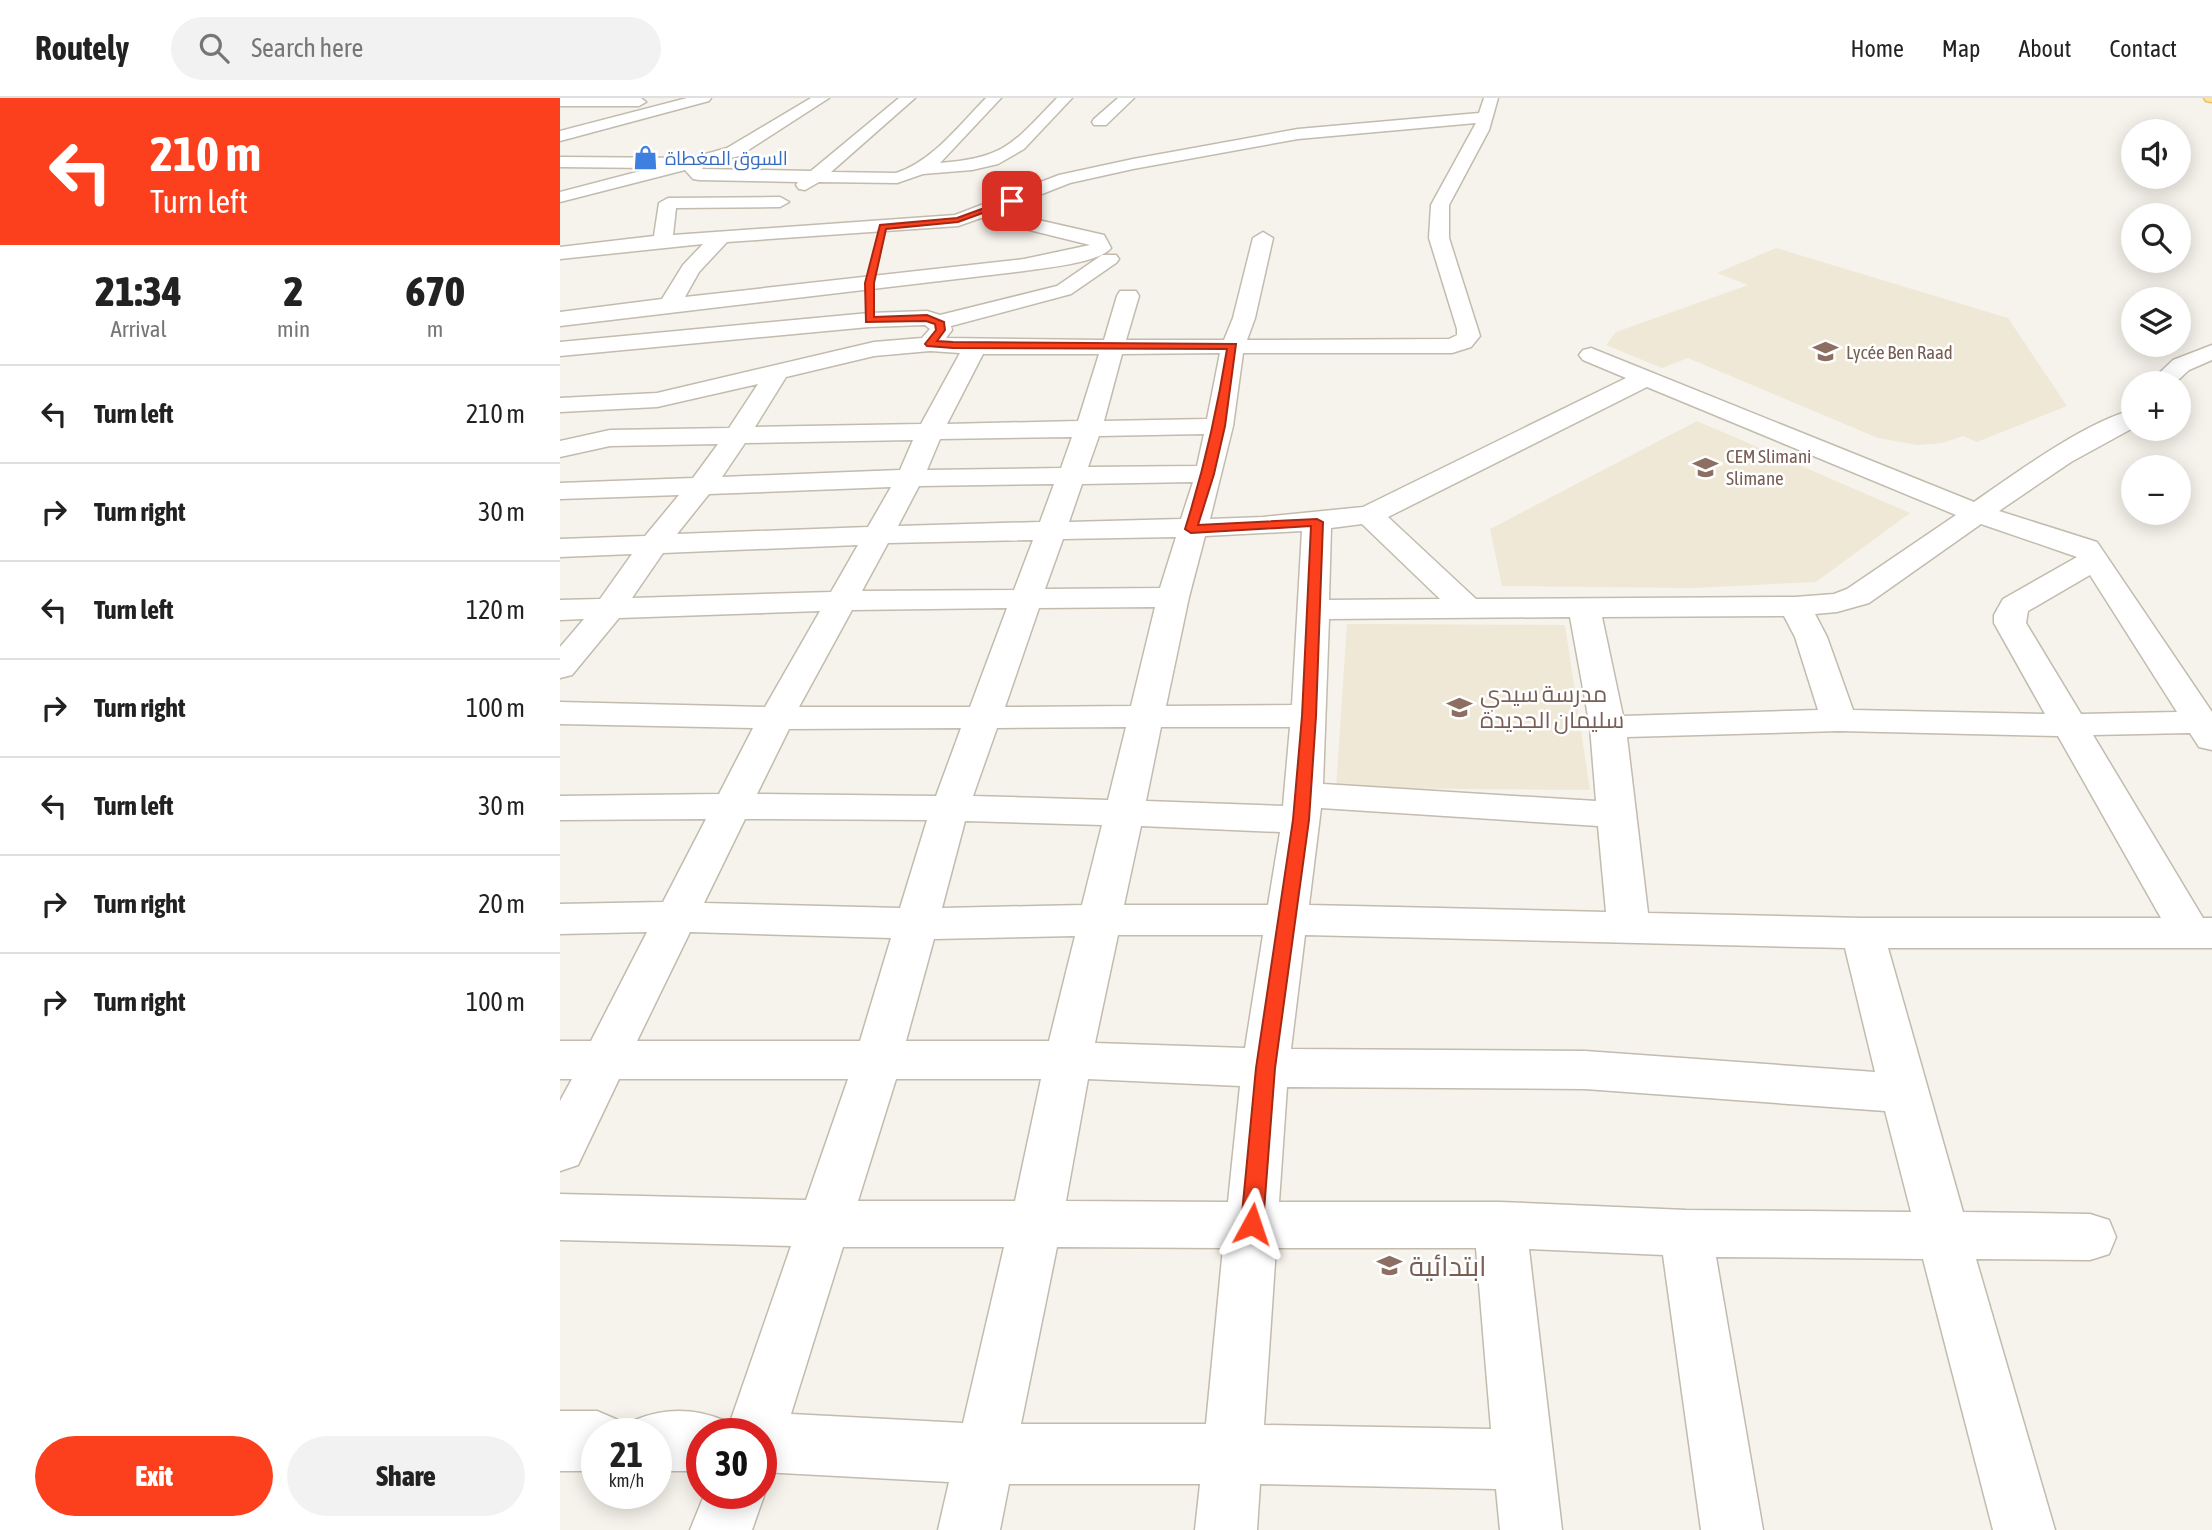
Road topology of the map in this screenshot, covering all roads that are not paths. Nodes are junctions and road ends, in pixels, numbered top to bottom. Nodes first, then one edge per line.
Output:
1 (704, 98) edge
2 (822, 98) edge
3 (908, 98) edge
4 (994, 98) edge
5 (1065, 98) edge
6 (1127, 98) edge
7 (608, 100) edge
8 (560, 102) edge
9 (687, 102) junction
10 (1488, 108) edge
11 (1100, 122) dead end
12 (560, 125) edge
13 (601, 126) junction
14 (560, 137) edge
15 (613, 139) dead end
16 (709, 141) dead end
17 (751, 142) junction
18 (560, 162) edge
19 (698, 163) junction
20 (921, 169) junction
21 (817, 177) junction
22 (564, 195) edge
23 (810, 201) dead end
24 (785, 202) junction
25 (887, 203) dead end
26 (981, 212) junction
27 (882, 227) junction
28 (1263, 237) dead end
29 (720, 238) junction
30 (665, 241) junction
31 (560, 253) edge
32 (1109, 259) dead end
33 (869, 283) junction
34 (1128, 296) dead end
35 (670, 304) junction
36 (560, 319) edge
37 (869, 320) junction
38 (935, 333) junction
39 (1233, 346) junction
40 (975, 347) junction
41 (1114, 347) junction
42 (560, 349) edge
43 (2212, 352) edge
44 (1591, 355) dead end
45 (2174, 371) edge
46 (777, 372) junction
47 (1646, 378) junction
48 (657, 400) junction
49 (560, 405) edge
50 (2121, 423) edge
51 (1220, 426) junction
52 (1089, 427) junction
53 (930, 431) junction
54 (737, 436) junction
55 (610, 438) junction
56 (560, 449) edge
57 (1209, 474) junction
58 (1071, 476) junction
59 (909, 478) junction
60 (702, 485) junction
61 (560, 491) edge
62 (1368, 514) junction
63 (1979, 514) junction
64 (1317, 522) junction
65 (1191, 529) junction
66 (1049, 531) junction
67 (876, 535) junction
68 (654, 544) junction
69 (560, 548) edge
70 (2095, 559) junction
71 (1172, 597) junction
72 (1027, 598) junction
73 (843, 601) junction
74 (1796, 606) junction
75 (1584, 608) junction
76 (609, 609) junction
77 (560, 610) edge
78 (1314, 610) junction
79 (1469, 610) junction
80 (560, 668) edge
81 (560, 713) edge
82 (1309, 716) junction
83 (981, 717) junction
84 (776, 718) junction
85 (1147, 718) junction
86 (1839, 720) junction
87 (2068, 725) junction
88 (1608, 727) junction
89 (2207, 730) edge
90 (732, 806) junction
91 (560, 808) edge
92 (1302, 808) junction
93 (949, 811) junction
94 (1125, 812) junction
95 (1616, 815) junction
96 (676, 917) junction
97 (560, 919) edge
98 (1100, 920) junction
99 (1286, 920) junction
100 (916, 924) junction
101 (1629, 926) junction
102 (1863, 933) junction
103 (2201, 933) edge
104 (607, 1059) junction
105 (560, 1060) edge
106 (878, 1060) junction
107 (1068, 1060) junction
108 (1265, 1068) junction
109 (1904, 1093) junction
110 (560, 1150) edge
111 (560, 1217) edge
112 (826, 1224) junction
113 (1037, 1224) junction
114 (1252, 1224) junction
115 (1500, 1225) junction
116 (1686, 1233) junction
117 (1945, 1237) junction
118 (2090, 1237) dead end
119 (761, 1418) edge
120 (560, 1441) edge
121 (581, 1441) edge
122 (777, 1443) edge
123 (988, 1454) junction
124 (1233, 1454) junction
125 (1524, 1460) junction
126 (729, 1509) edge
127 (721, 1530) edge
128 (969, 1530) edge
129 (1226, 1530) edge
130 (1531, 1530) edge
131 (1732, 1530) edge
132 (2024, 1530) edge

1 - 9 street
2 - 17 street
3 - 21 street
4 - 20 street
5 - 20 street
6 - 11 street
7 - 8 street
7 - 9 street
9 - 13 street
10 - 26 street
10 - 39 street
12 - 13 street
13 - 14 street
14 - 15 street
16 - 17 street
17 - 19 street
18 - 19 street
19 - 21 street
19 - 22 street
20 - 21 street
21 - 24 street
23 - 24 street
24 - 30 street
25 - 27 street
26 - 27 street
26 - 33 street
27 - 29 street
27 - 33 street
28 - 39 street
29 - 30 street
29 - 35 street
30 - 31 street
32 - 38 street
33 - 35 street
33 - 37 street
34 - 41 street
35 - 36 street
37 - 38 street
37 - 42 street
38 - 40 street
38 - 46 street
39 - 41 street
39 - 51 street
40 - 41 street
40 - 53 street
41 - 52 street
43 - 45 street
44 - 47 street
46 - 48 street
46 - 54 street
47 - 62 street
47 - 63 street
48 - 49 street
48 - 55 street
50 - 63 street
51 - 52 street
51 - 57 street
52 - 53 street
52 - 58 street
53 - 54 street
53 - 59 street
54 - 55 street
54 - 60 street
55 - 56 street
57 - 58 street
57 - 65 street
58 - 59 street
58 - 66 street
59 - 60 street
59 - 67 street
60 - 61 street
60 - 68 street
62 - 64 street
62 - 79 street
63 - 70 street
63 - 74 street
64 - 65 street
64 - 78 street
65 - 66 street
65 - 71 street
66 - 67 street
66 - 72 street
67 - 68 street
67 - 73 street
68 - 69 street
68 - 76 street
70 - 87 street
70 - 89 street
71 - 72 street
71 - 85 street
72 - 73 street
72 - 83 street
73 - 76 street
73 - 84 street
74 - 75 street
74 - 86 street
75 - 79 street
75 - 88 street
76 - 77 street
76 - 80 street
78 - 79 street
78 - 82 street
81 - 84 street
82 - 85 street
82 - 92 street
83 - 84 street
83 - 85 street
83 - 93 street
84 - 90 street
85 - 94 street
86 - 87 street
86 - 88 street
87 - 89 street
87 - 103 street
88 - 95 street
90 - 91 street
90 - 93 street
90 - 96 street
92 - 94 street
92 - 95 street
92 - 99 street
93 - 94 street
93 - 100 street
94 - 98 street
95 - 101 street
96 - 97 street
96 - 100 street
96 - 104 street
98 - 99 street
98 - 100 street
98 - 107 street
99 - 101 street
99 - 108 street
100 - 106 street
101 - 102 street
102 - 103 street
102 - 109 street
104 - 105 street
104 - 106 street
104 - 110 street
106 - 107 street
106 - 112 street
107 - 108 street
107 - 113 street
108 - 109 street
108 - 114 street
109 - 117 street
111 - 112 street
112 - 113 street
112 - 119 street
113 - 114 street
113 - 123 street
114 - 115 street
114 - 124 street
115 - 116 street
115 - 125 street
116 - 117 street
116 - 131 street
117 - 118 street
117 - 132 street
120 - 121 street
122 - 123 street
123 - 124 street
123 - 128 street
124 - 125 street
124 - 129 street
125 - 130 street
126 - 127 street

